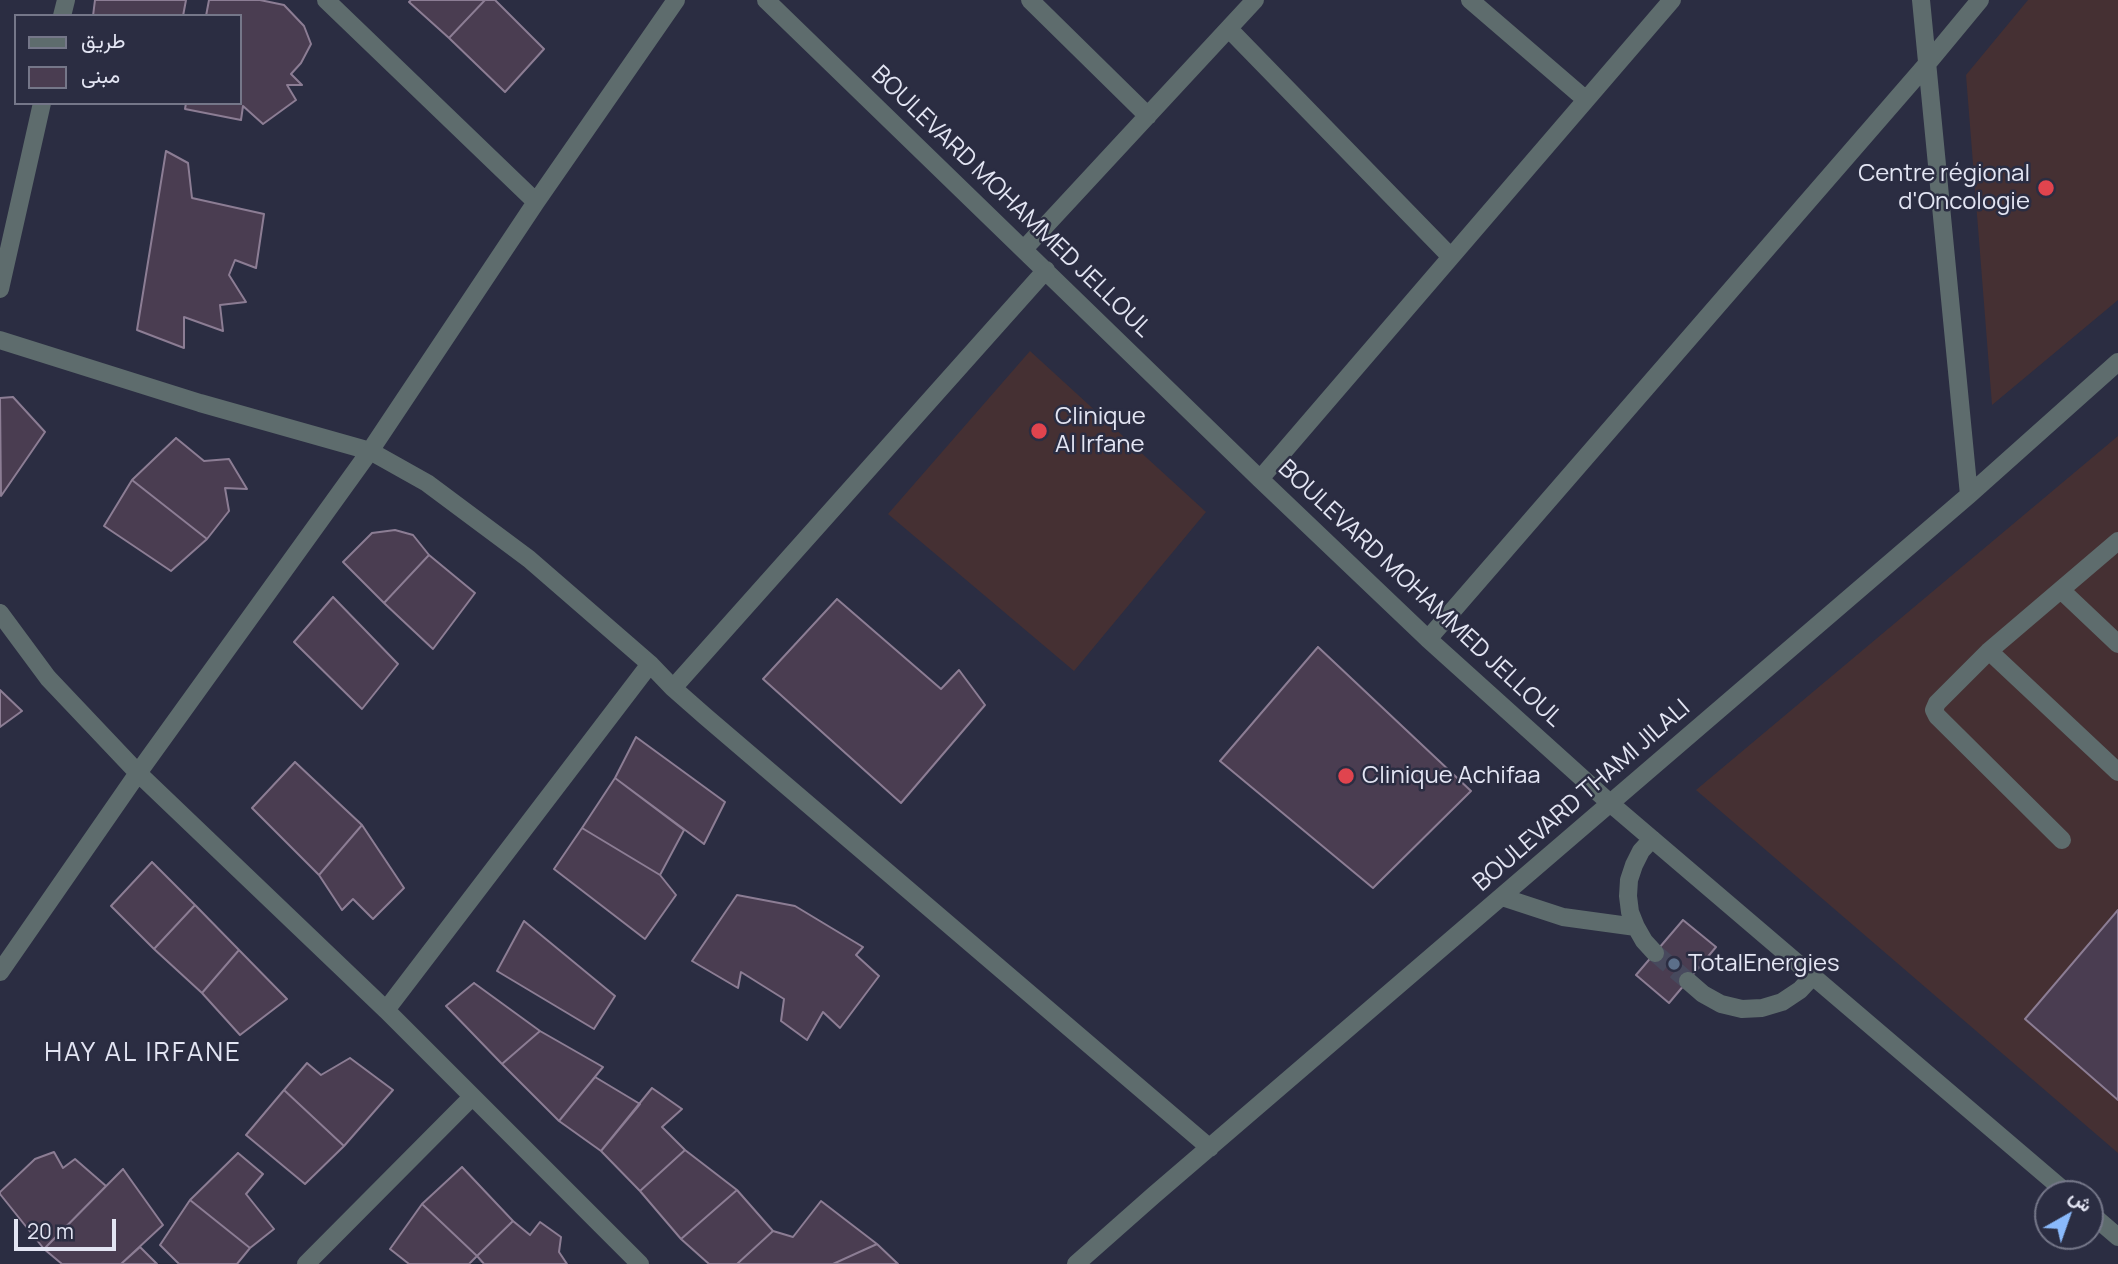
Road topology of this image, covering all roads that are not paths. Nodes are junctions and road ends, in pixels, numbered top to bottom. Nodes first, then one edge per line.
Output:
1 (326, 0) edge
2 (676, 0) edge
3 (766, 0) edge
4 (1030, 0) edge
5 (1255, 0) edge
6 (1470, 0) edge
7 (1672, 0) edge
8 (1921, 0) edge
9 (1980, 0) edge
10 (1229, 29) junction
11 (1927, 64) junction
12 (1585, 99) junction
13 (42, 105) edge
14 (1148, 116) junction
15 (536, 202) junction
16 (1024, 248) junction
17 (1450, 257) junction
18 (1046, 270) junction
19 (0, 289) edge
20 (0, 340) edge
21 (2118, 362) edge
22 (370, 451) junction
23 (1260, 479) junction
24 (1969, 495) junction
25 (2118, 541) edge
26 (2061, 590) junction
27 (0, 613) edge
28 (1428, 639) junction
29 (2118, 644) edge
30 (1989, 651) junction
31 (650, 664) junction
32 (673, 688) junction
33 (2118, 772) edge
34 (138, 773) junction
35 (1611, 804) junction
36 (1651, 839) junction
37 (2062, 840) dead end
38 (1502, 897) junction
39 (1636, 927) junction
40 (1655, 953) tunnel mouth
41 (0, 972) edge
42 (1813, 976) junction
43 (1688, 981) tunnel mouth
44 (386, 1010) junction
45 (472, 1097) junction
46 (1210, 1148) junction
47 (2052, 1180) edge
48 (2104, 1225) edge
49 (2118, 1237) edge
50 (306, 1264) edge
51 (640, 1264) edge
52 (1076, 1264) edge

1 - 15 street
2 - 15 street
3 - 16 street, BOULEVARD MOHAMMED JELLOUL
4 - 14 street
5 - 10 street
6 - 12 street
7 - 12 street
8 - 11 street
9 - 11 street
10 - 14 street
10 - 17 street
11 - 24 street
11 - 28 street
12 - 17 street
13 - 19 street
14 - 16 street
15 - 22 street
16 - 18 street, BOULEVARD MOHAMMED JELLOUL
17 - 23 street
18 - 23 street, BOULEVARD MOHAMMED JELLOUL
18 - 32 street
20 - 22 street
21 - 24 street, BOULEVARD THAMI JILALI
22 - 31 street
22 - 34 street
23 - 28 street, BOULEVARD MOHAMMED JELLOUL
24 - 35 street, BOULEVARD THAMI JILALI
25 - 26 street
26 - 29 street
26 - 30 street
27 - 34 street
28 - 35 street, BOULEVARD MOHAMMED JELLOUL
30 - 33 street
30 - 37 street
31 - 32 street
31 - 44 street
32 - 46 street
34 - 41 street
34 - 44 street
35 - 36 street, BOULEVARD MOHAMMED JELLOUL
35 - 38 street, BOULEVARD THAMI JILALI
36 - 39 street
36 - 42 street, BOULEVARD MOHAMMED JELLOUL
38 - 39 street
38 - 46 street, BOULEVARD THAMI JILALI
39 - 40 street
42 - 43 street
42 - 47 street, BOULEVARD MOHAMMED JELLOUL
44 - 45 street
45 - 50 street
45 - 51 street
46 - 52 street, BOULEVARD THAMI JILALI
48 - 49 street

